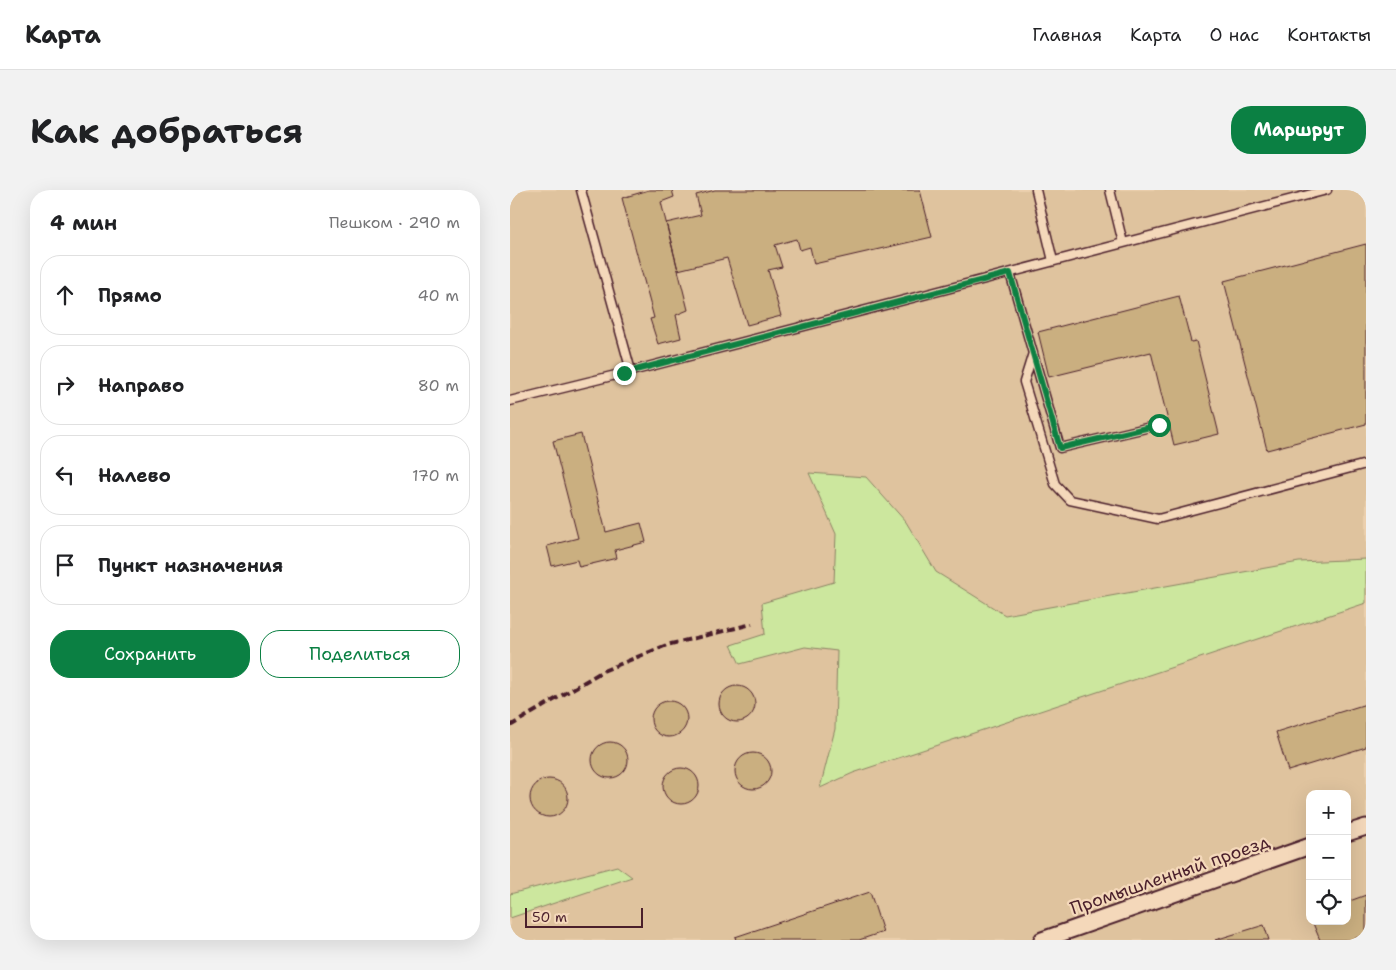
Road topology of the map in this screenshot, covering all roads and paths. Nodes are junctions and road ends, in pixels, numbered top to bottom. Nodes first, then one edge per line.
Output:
1 (581, 190) edge
2 (1036, 190) edge
3 (1110, 190) edge
4 (1327, 190) edge
5 (1123, 243) junction
6 (1054, 261) junction
7 (1010, 273) junction
8 (1033, 353) junction
9 (631, 372) junction
10 (510, 401) edge
11 (1159, 425) dead end
12 (1366, 464) edge
13 (1366, 826) edge
14 (1351, 832) edge
15 (1306, 847) edge
16 (1042, 940) edge

1 - 9 lane
2 - 6 lane
3 - 5 lane
4 - 5 lane
5 - 6 lane
6 - 7 lane
7 - 8 lane
7 - 9 lane
8 - 11 lane
8 - 12 lane
9 - 10 lane
13 - 14 street
15 - 16 street, Промышленный проезд

